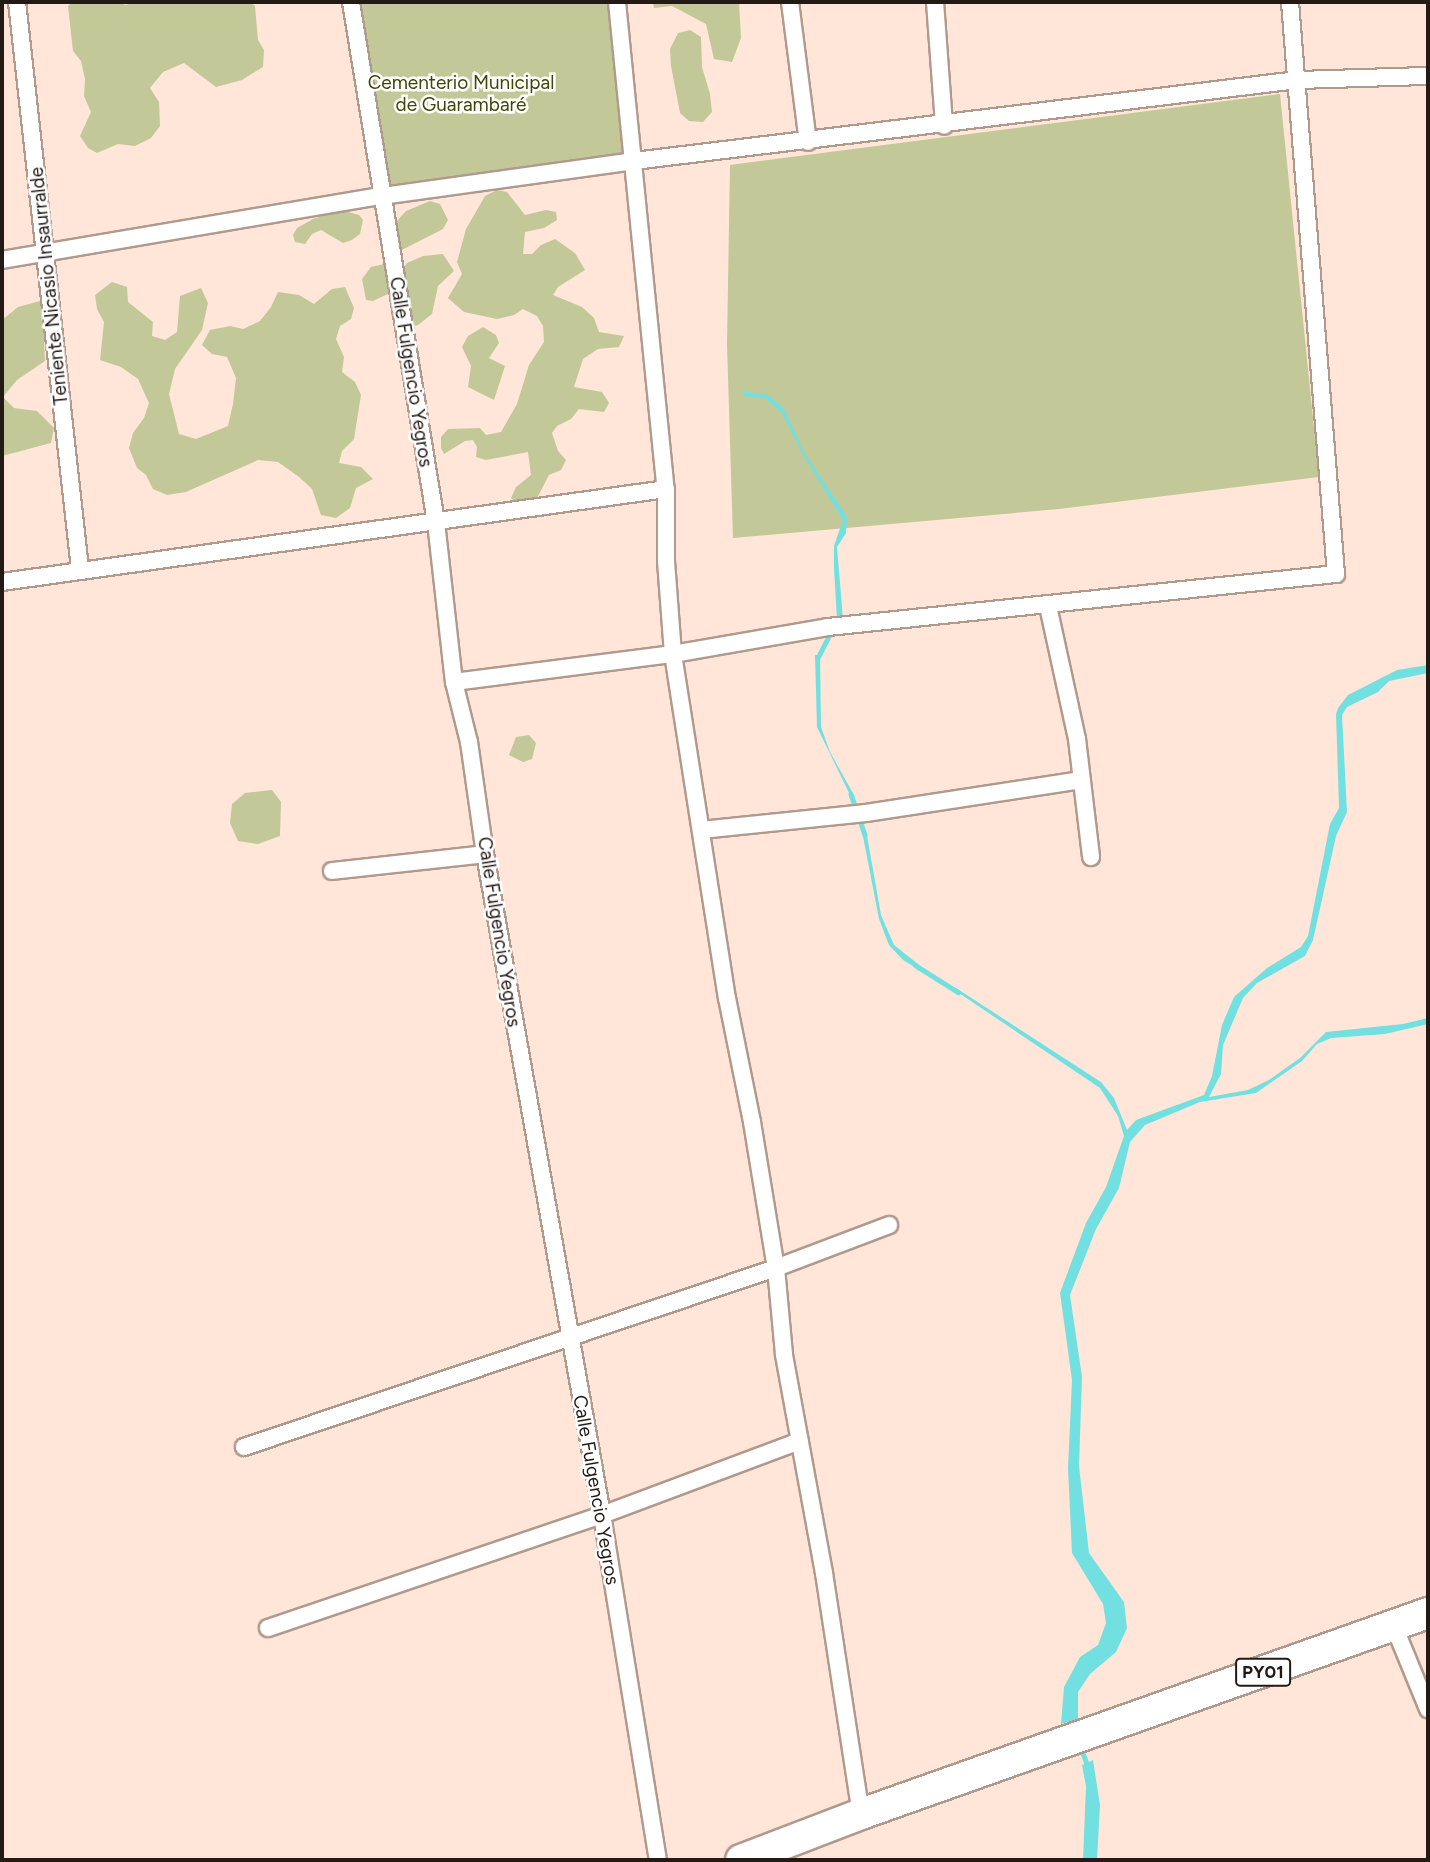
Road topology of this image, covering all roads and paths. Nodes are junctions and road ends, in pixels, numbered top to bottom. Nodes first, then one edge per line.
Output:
1 (17, 2) edge
2 (351, 2) edge
3 (617, 2) edge
4 (790, 2) edge
5 (935, 2) edge
6 (1290, 2) edge
7 (1428, 76) edge
8 (1298, 80) junction
9 (944, 126) junction
10 (808, 142) junction
11 (634, 161) junction
12 (382, 196) junction
13 (47, 254) junction
14 (2, 260) edge
15 (666, 489) junction
16 (436, 522) junction
17 (80, 569) junction
18 (2, 582) edge
19 (1048, 606) junction
20 (673, 654) junction
21 (454, 682) junction
22 (1081, 780) junction
23 (701, 830) junction
24 (485, 854) junction
25 (1091, 856) dead end
26 (332, 871) dead end
27 (890, 1225) dead end
28 (776, 1268) junction
29 (568, 1335) junction
30 (800, 1441) junction
31 (244, 1447) dead end
32 (601, 1515) junction
33 (1428, 1613) edge
34 (1394, 1626) junction
35 (268, 1628) dead end
36 (1428, 1709) edge
37 (861, 1814) junction
38 (658, 1860) edge
39 (741, 1860) edge

1 - 13 street, Teniente Nicasio Insaurralde
2 - 12 street, Calle Fulgencio Yegros
3 - 11 street
4 - 10 street
5 - 9 street
6 - 8 street
7 - 8 street
8 - 9 street
8 - 19 street
9 - 10 street
10 - 11 street
11 - 12 street
11 - 15 street
12 - 13 street
12 - 16 street, Calle Fulgencio Yegros
13 - 14 street
13 - 17 street, Teniente Nicasio Insaurralde
15 - 16 street
15 - 20 street
16 - 17 street
16 - 21 street, Calle Fulgencio Yegros
17 - 18 street
19 - 20 street
19 - 22 street
20 - 21 street
20 - 23 street
21 - 24 street, Calle Fulgencio Yegros
22 - 23 street
22 - 25 street
23 - 28 street
24 - 26 street
24 - 29 street, Calle Fulgencio Yegros
27 - 28 street
28 - 29 street
28 - 30 street
29 - 31 street
29 - 32 street, Calle Fulgencio Yegros
30 - 32 street
30 - 37 street
32 - 35 street
32 - 38 street, Calle Fulgencio Yegros
33 - 34 highway, PY01
34 - 36 street
34 - 37 highway, PY01
37 - 39 highway, PY01

